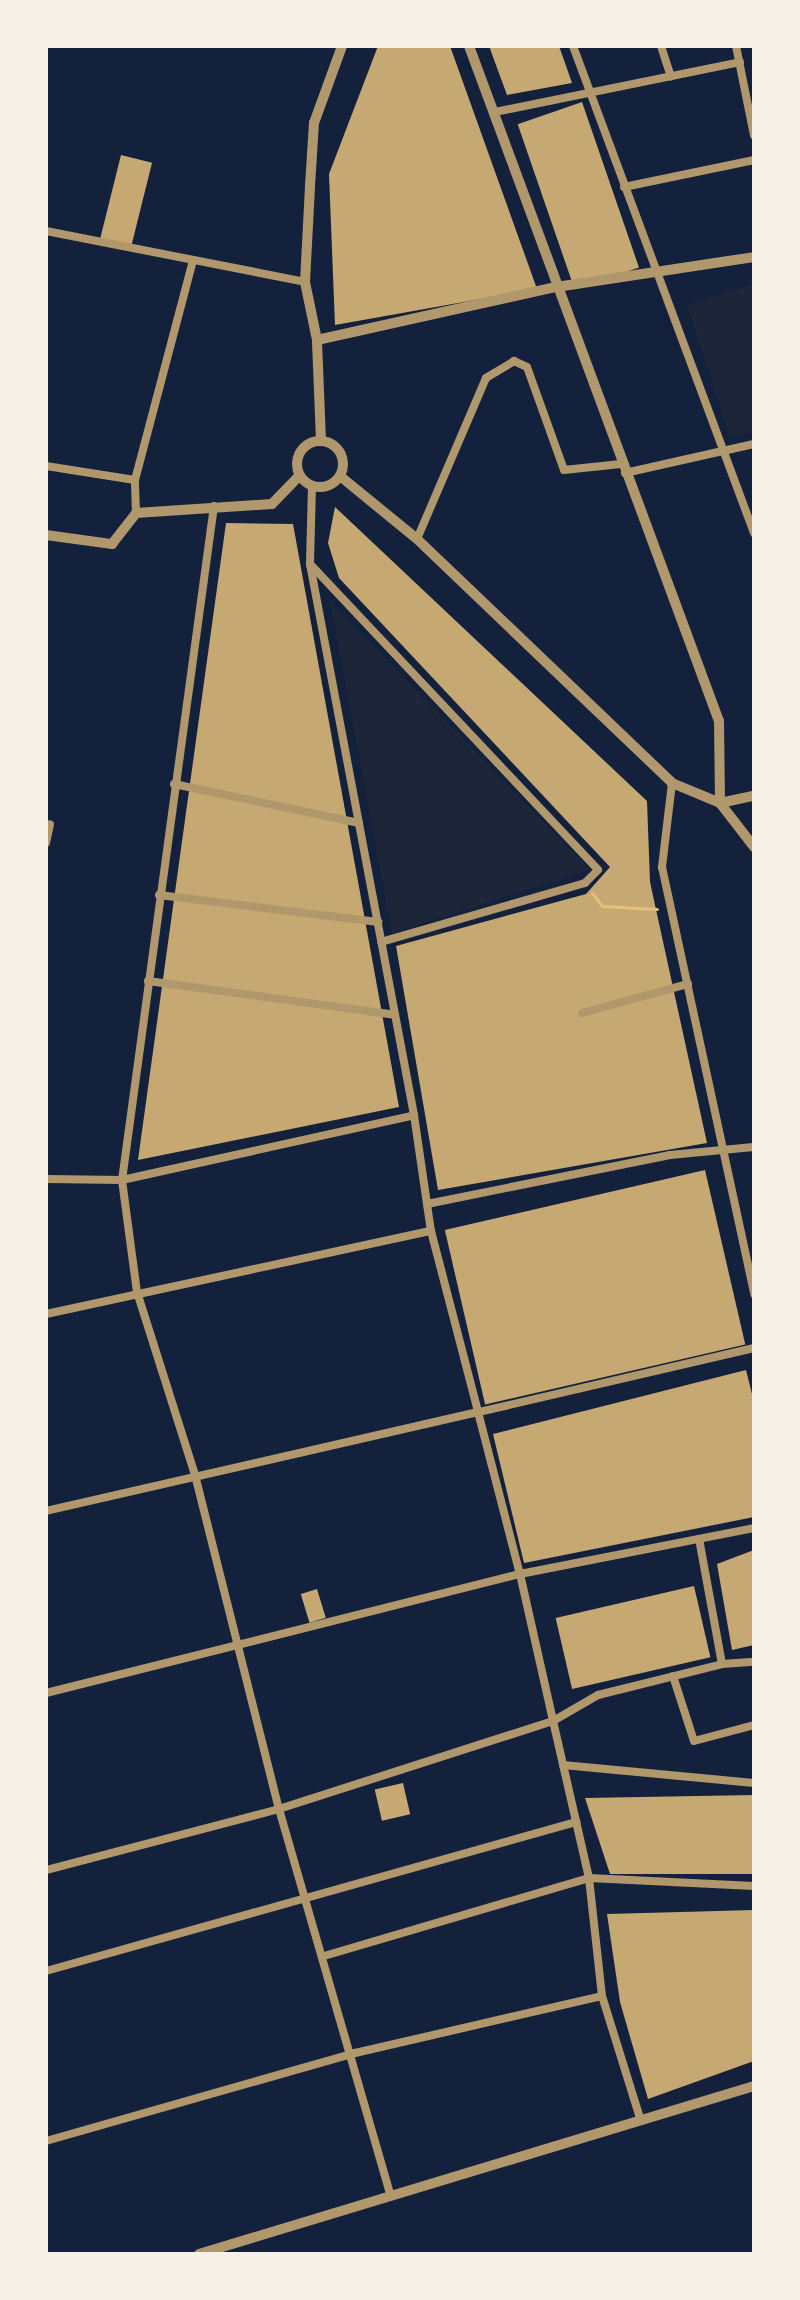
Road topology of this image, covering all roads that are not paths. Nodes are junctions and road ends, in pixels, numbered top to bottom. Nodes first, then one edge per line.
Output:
1 (342, 46) edge
2 (469, 46) edge
3 (573, 46) edge
4 (661, 46) edge
5 (736, 46) edge
6 (740, 62) junction
7 (671, 76) junction
8 (590, 92) junction
9 (495, 112) junction
10 (754, 135) edge
11 (754, 160) edge
12 (624, 187) junction
13 (46, 231) edge
14 (754, 257) edge
15 (193, 261) junction
16 (655, 270) junction
17 (305, 282) junction
18 (556, 287) junction
19 (317, 340) junction
20 (321, 441) junction
21 (754, 444) edge
22 (724, 449) junction
23 (46, 466) edge
24 (623, 469) junction
25 (300, 475) junction
26 (340, 476) junction
27 (135, 480) junction
28 (312, 486) junction
29 (214, 506) junction
30 (136, 513) junction
31 (754, 533) edge
32 (46, 535) edge
33 (417, 539) junction
34 (310, 564) junction
35 (672, 783) junction
36 (174, 784) junction
37 (754, 796) edge
38 (720, 803) junction
39 (359, 823) junction
40 (50, 824) dead end
41 (46, 843) edge
42 (754, 847) edge
43 (159, 895) junction
44 (378, 922) junction
45 (381, 942) junction
46 (148, 981) junction
47 (688, 984) junction
48 (582, 1013) dead end
49 (395, 1015) junction
50 (414, 1115) junction
51 (754, 1147) edge
52 (725, 1153) junction
53 (46, 1179) edge
54 (122, 1180) junction
55 (427, 1204) junction
56 (431, 1231) junction
57 (137, 1292) junction
58 (754, 1294) edge
59 (46, 1314) edge
60 (754, 1348) edge
61 (478, 1412) junction
62 (195, 1475) junction
63 (46, 1511) edge
64 (754, 1528) edge
65 (699, 1539) junction
66 (520, 1574) junction
67 (241, 1644) junction
68 (754, 1662) edge
69 (722, 1664) junction
70 (673, 1676) junction
71 (46, 1693) edge
72 (553, 1721) junction
73 (754, 1725) edge
74 (563, 1765) junction
75 (754, 1783) edge
76 (279, 1809) junction
77 (576, 1822) junction
78 (46, 1870) edge
79 (589, 1878) junction
80 (754, 1886) edge
81 (306, 1897) junction
82 (324, 1956) junction
83 (46, 1971) edge
84 (602, 1996) junction
85 (355, 2053) junction
86 (754, 2086) edge
87 (640, 2118) junction
88 (46, 2141) edge
89 (391, 2196) junction
90 (199, 2254) edge

1 - 17 street
2 - 9 street
3 - 8 street
4 - 7 street
5 - 6 street
6 - 7 street
6 - 10 street
7 - 8 street
8 - 9 street
8 - 12 street
9 - 18 street
11 - 12 street
12 - 16 street
13 - 15 street
14 - 16 street
15 - 17 street
15 - 27 street
16 - 18 street
16 - 22 street
17 - 19 street
18 - 19 street
18 - 24 street
19 - 20 street
20 - 25 street
20 - 26 street
21 - 22 street
22 - 24 street
22 - 31 street
23 - 27 street
24 - 33 street
24 - 38 street
25 - 28 street
25 - 29 street
26 - 28 street
26 - 33 street
27 - 30 street
28 - 34 street
29 - 30 street
29 - 36 street
30 - 32 street
33 - 35 street
34 - 39 street
34 - 45 street
35 - 38 street
35 - 47 street
36 - 39 street
36 - 43 street
37 - 38 street
38 - 42 street
39 - 44 street
40 - 41 street
43 - 44 street
43 - 46 street
44 - 45 street
45 - 49 street
46 - 49 street
46 - 54 street
47 - 48 street
47 - 52 street
49 - 50 street
50 - 54 street
50 - 55 street
51 - 52 street
52 - 55 street
52 - 58 street
53 - 54 street
54 - 57 street
55 - 56 street
56 - 57 street
56 - 61 street
57 - 59 street
57 - 62 street
60 - 61 street
61 - 62 street
61 - 66 street
62 - 63 street
62 - 67 street
64 - 65 street
65 - 66 street
65 - 69 street
66 - 67 street
66 - 72 street
67 - 71 street
67 - 76 street
68 - 69 street
69 - 70 street
70 - 72 street
70 - 73 street
72 - 74 street
72 - 76 street
74 - 75 street
74 - 77 street
76 - 78 street
76 - 81 street
77 - 79 street
77 - 81 street
79 - 80 street
79 - 82 street
79 - 84 street
81 - 82 street
81 - 83 street
82 - 85 street
84 - 85 street
84 - 87 street
85 - 88 street
85 - 89 street
86 - 87 street
87 - 89 street
89 - 90 street

